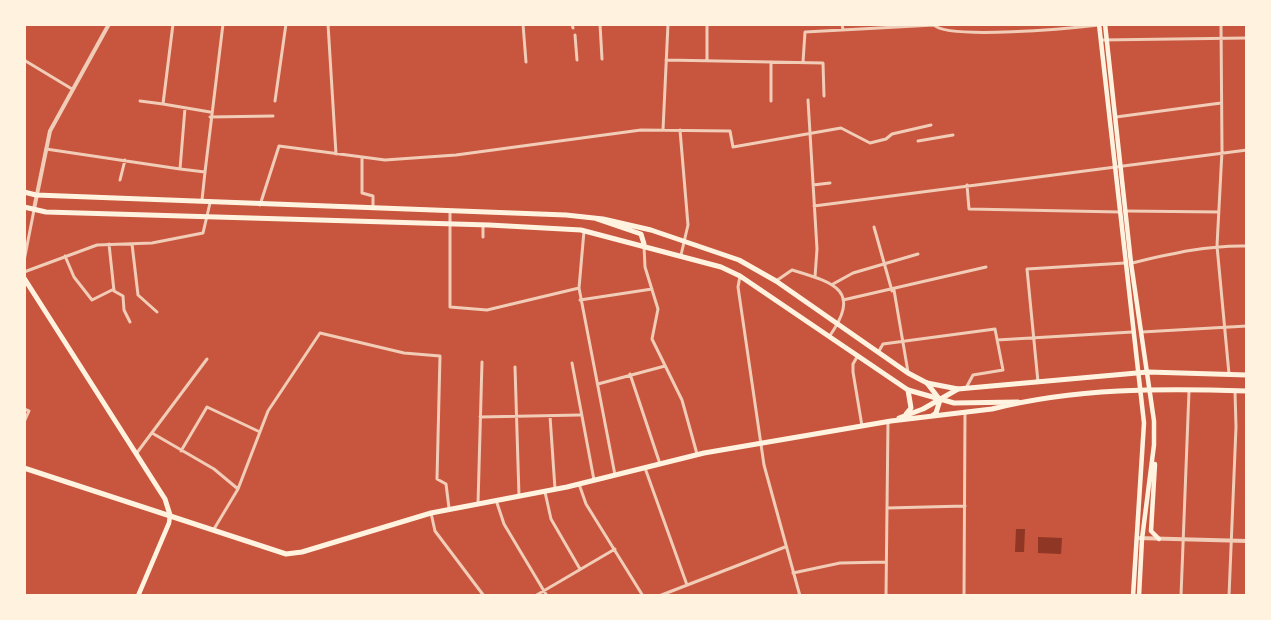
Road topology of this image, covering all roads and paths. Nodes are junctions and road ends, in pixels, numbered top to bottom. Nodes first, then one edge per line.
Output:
1 (109, 24) edge
2 (173, 24) edge
3 (223, 24) edge
4 (286, 24) edge
5 (328, 24) edge
6 (523, 24) edge
7 (600, 24) edge
8 (669, 24) edge
9 (707, 24) edge
10 (812, 24) edge
11 (842, 24) edge
12 (934, 24) edge
13 (1105, 24) edge
14 (1221, 24) edge
15 (1099, 25) edge
16 (843, 30) junction
17 (813, 32) junction
18 (575, 35) dead end
19 (1221, 38) junction
20 (1247, 38) edge
21 (1104, 40) junction
22 (603, 59) dead end
23 (24, 60) edge
24 (577, 60) dead end
25 (666, 60) junction
26 (707, 60) junction
27 (526, 62) dead end
28 (771, 62) junction
29 (803, 62) junction
30 (72, 89) junction
31 (824, 96) dead end
32 (808, 100) dead end
33 (140, 101) dead end
34 (275, 101) dead end
35 (771, 101) dead end
36 (1221, 103) junction
37 (163, 104) junction
38 (185, 108) junction
39 (210, 112) junction
40 (273, 116) dead end
41 (210, 117) junction
42 (1114, 117) junction
43 (931, 125) dead end
44 (663, 130) junction
45 (680, 130) junction
46 (812, 134) junction
47 (954, 135) dead end
48 (918, 141) dead end
49 (46, 149) junction
50 (1247, 150) edge
51 (1222, 151) junction
52 (336, 155) junction
53 (362, 158) junction
54 (125, 160) junction
55 (1117, 165) junction
56 (180, 169) junction
57 (205, 172) junction
58 (120, 180) dead end
59 (830, 183) dead end
60 (813, 185) junction
61 (967, 185) junction
62 (24, 192) edge
63 (36, 195) junction
64 (202, 203) junction
65 (210, 203) junction
66 (260, 205) junction
67 (814, 206) junction
68 (24, 207) edge
69 (373, 208) junction
70 (34, 209) junction
71 (433, 209) junction
72 (450, 210) junction
73 (1122, 211) junction
74 (1219, 212) junction
75 (209, 216) junction
76 (593, 218) junction
77 (432, 223) junction
78 (449, 224) junction
79 (483, 224) junction
80 (874, 227) dead end
81 (584, 230) junction
82 (483, 237) dead end
83 (685, 240) junction
84 (109, 244) junction
85 (132, 244) junction
86 (644, 244) junction
87 (1217, 246) junction
88 (1247, 246) edge
89 (918, 254) dead end
90 (681, 255) junction
91 (65, 256) junction
92 (24, 261) edge
93 (884, 263) junction
94 (1128, 263) junction
95 (986, 267) dead end
96 (24, 272) edge
97 (740, 276) junction
98 (815, 277) junction
99 (24, 278) edge
100 (776, 281) junction
101 (833, 284) junction
102 (579, 288) junction
103 (652, 289) junction
104 (114, 290) junction
105 (893, 291) junction
106 (580, 300) junction
107 (843, 300) junction
108 (157, 312) dead end
109 (130, 322) dead end
110 (838, 324) junction
111 (1247, 326) edge
112 (1225, 327) junction
113 (1132, 332) junction
114 (1142, 332) junction
115 (828, 337) junction
116 (1035, 338) junction
117 (996, 340) junction
118 (902, 341) junction
119 (879, 351) junction
120 (857, 357) junction
121 (207, 359) dead end
122 (483, 362) dead end
123 (572, 363) dead end
124 (665, 366) junction
125 (515, 367) dead end
126 (1148, 372) junction
127 (908, 373) junction
128 (1137, 373) junction
129 (630, 374) junction
130 (1229, 375) junction
131 (1247, 375) edge
132 (1038, 382) junction
133 (927, 383) junction
134 (598, 384) junction
135 (1150, 388) junction
136 (958, 389) junction
137 (965, 389) junction
138 (1139, 389) junction
139 (1189, 389) junction
140 (908, 390) junction
141 (1235, 391) junction
142 (1247, 391) edge
143 (940, 400) junction
144 (1020, 402) junction
145 (24, 409) edge
146 (965, 412) junction
147 (581, 415) junction
148 (516, 416) junction
149 (550, 416) junction
150 (905, 416) junction
151 (480, 417) junction
152 (931, 417) junction
153 (890, 421) junction
154 (24, 422) edge
155 (862, 426) junction
156 (260, 432) junction
157 (152, 433) junction
158 (760, 441) junction
159 (181, 451) junction
160 (136, 454) junction
161 (697, 454) junction
162 (1153, 456) junction
163 (660, 464) junction
164 (645, 467) junction
165 (24, 468) edge
166 (615, 475) junction
167 (594, 480) junction
168 (579, 484) junction
169 (238, 489) junction
170 (555, 490) junction
171 (545, 492) junction
172 (519, 498) junction
173 (496, 503) junction
174 (478, 505) junction
175 (965, 506) junction
176 (887, 508) junction
177 (449, 510) junction
178 (432, 513) junction
179 (170, 515) junction
180 (214, 529) junction
181 (1140, 539) junction
182 (1159, 539) junction
183 (1184, 540) junction
184 (1231, 541) junction
185 (1247, 541) edge
186 (785, 547) junction
187 (615, 549) junction
188 (886, 561) junction
189 (580, 569) junction
190 (793, 573) junction
191 (687, 585) junction
192 (543, 591) junction
193 (138, 596) edge
194 (484, 596) edge
195 (535, 596) edge
196 (547, 596) edge
197 (643, 596) edge
198 (659, 596) edge
199 (800, 596) edge
200 (886, 596) edge
201 (964, 596) edge
202 (1133, 596) edge
203 (1139, 596) edge
204 (1181, 596) edge
205 (1229, 596) edge

1 - 30 street
2 - 37 street
3 - 39 street
4 - 34 street
5 - 52 street
6 - 27 street
7 - 22 street
8 - 25 street
9 - 26 street
10 - 17 street
11 - 16 street
12 - 15 street
12 - 16 street
13 - 21 main road
14 - 19 street
15 - 21 main road
16 - 17 street
17 - 29 street
18 - 24 street
19 - 20 street
19 - 21 street
19 - 36 street
21 - 42 main road
21 - 55 main road
23 - 30 street
25 - 26 street
25 - 44 street
26 - 28 street
28 - 29 street
28 - 35 street
29 - 31 street
30 - 49 street
32 - 46 street
33 - 37 street
36 - 42 street
36 - 51 street
37 - 38 street
38 - 39 street
38 - 56 street
39 - 41 street
40 - 41 street
41 - 57 street
42 - 55 main road
43 - 46 street
44 - 45 street
44 - 53 street
45 - 46 street
45 - 83 street
46 - 60 street
47 - 48 street
49 - 54 street
49 - 63 street
50 - 51 street
51 - 55 street
51 - 74 street
52 - 53 street
52 - 66 street
53 - 69 street
54 - 56 street
54 - 58 street
55 - 61 street
55 - 73 main road
56 - 57 street
57 - 64 street
59 - 60 street
60 - 67 street
61 - 67 street
61 - 73 street
62 - 63 main road
63 - 64 main road
63 - 70 street
64 - 65 main road
65 - 66 main road
65 - 75 street
66 - 69 main road
67 - 98 street
68 - 70 main road
69 - 71 main road
70 - 75 main road
70 - 92 street
71 - 72 main road
71 - 77 main road
72 - 76 main road
72 - 78 street
73 - 74 street
73 - 94 main road
74 - 87 street
75 - 77 main road
75 - 85 street
76 - 83 main road
76 - 86 main road
77 - 78 main road
78 - 79 main road
78 - 102 street
79 - 81 main road
79 - 82 street
80 - 93 street
81 - 86 main road
81 - 102 street
83 - 90 street
83 - 100 main road
84 - 85 street
84 - 91 street
84 - 104 street
85 - 108 street
86 - 90 main road
86 - 103 street
87 - 88 street
87 - 94 street
87 - 112 street
89 - 93 street
90 - 97 main road
91 - 96 street
91 - 104 street
93 - 101 street
93 - 105 street
94 - 113 main road
94 - 114 main road
94 - 116 street
95 - 105 street
97 - 115 main road
97 - 158 street
98 - 100 street
98 - 101 street
99 - 160 main road
100 - 110 main road
101 - 107 street
102 - 106 street
103 - 106 street
103 - 124 street
104 - 109 street
105 - 107 street
105 - 118 street
106 - 134 street
107 - 110 street
110 - 115 street
110 - 119 main road
111 - 112 street
112 - 114 street
112 - 130 street
113 - 116 street
113 - 128 main road
114 - 126 main road
115 - 120 main road
116 - 117 street
116 - 132 street
117 - 118 street
117 - 137 street
118 - 119 street
118 - 127 street
119 - 127 main road
120 - 140 main road
120 - 155 street
121 - 157 street
122 - 151 street
123 - 147 street
124 - 129 street
124 - 161 street
125 - 148 street
126 - 128 main road
126 - 130 main road
126 - 135 main road
127 - 133 main road
128 - 132 main road
128 - 138 main road
129 - 134 street
129 - 163 street
130 - 131 main road
132 - 137 main road
133 - 136 main road
133 - 143 main road
134 - 166 street
135 - 138 main road
135 - 139 main road
135 - 162 main road
136 - 137 main road
136 - 143 main road
138 - 144 main road
138 - 181 main road
139 - 141 main road
139 - 183 street
140 - 143 main road
140 - 150 main road
141 - 142 main road
141 - 184 street
143 - 144 main road
143 - 150 main road
143 - 152 main road
144 - 146 main road
145 - 154 street
146 - 152 main road
146 - 175 street
147 - 149 street
147 - 167 street
148 - 149 street
148 - 151 street
148 - 172 street
149 - 170 street
150 - 153 main road
151 - 174 street
152 - 153 main road
153 - 155 main road
153 - 176 street
155 - 158 main road
156 - 159 street
156 - 169 street
156 - 177 street
157 - 159 street
157 - 160 street
158 - 161 main road
158 - 186 street
159 - 169 street
160 - 179 main road
161 - 163 main road
162 - 181 main road
162 - 182 main road
163 - 164 main road
164 - 166 main road
164 - 191 street
165 - 179 main road
166 - 167 main road
167 - 168 main road
168 - 170 main road
168 - 187 street
169 - 180 street
170 - 171 main road
171 - 172 main road
171 - 189 street
172 - 173 main road
173 - 174 main road
173 - 192 street
174 - 177 main road
175 - 176 street
175 - 201 street
176 - 188 street
177 - 178 main road
178 - 180 main road
178 - 194 street
179 - 180 main road
179 - 193 main road
181 - 182 street
181 - 202 main road
181 - 203 main road
182 - 183 street
183 - 184 street
183 - 204 street
184 - 185 street
184 - 205 street
186 - 190 street
186 - 191 street
187 - 189 street
187 - 197 street
188 - 190 street
188 - 200 street
189 - 192 street
190 - 199 street
191 - 198 street
192 - 195 street
192 - 196 street

